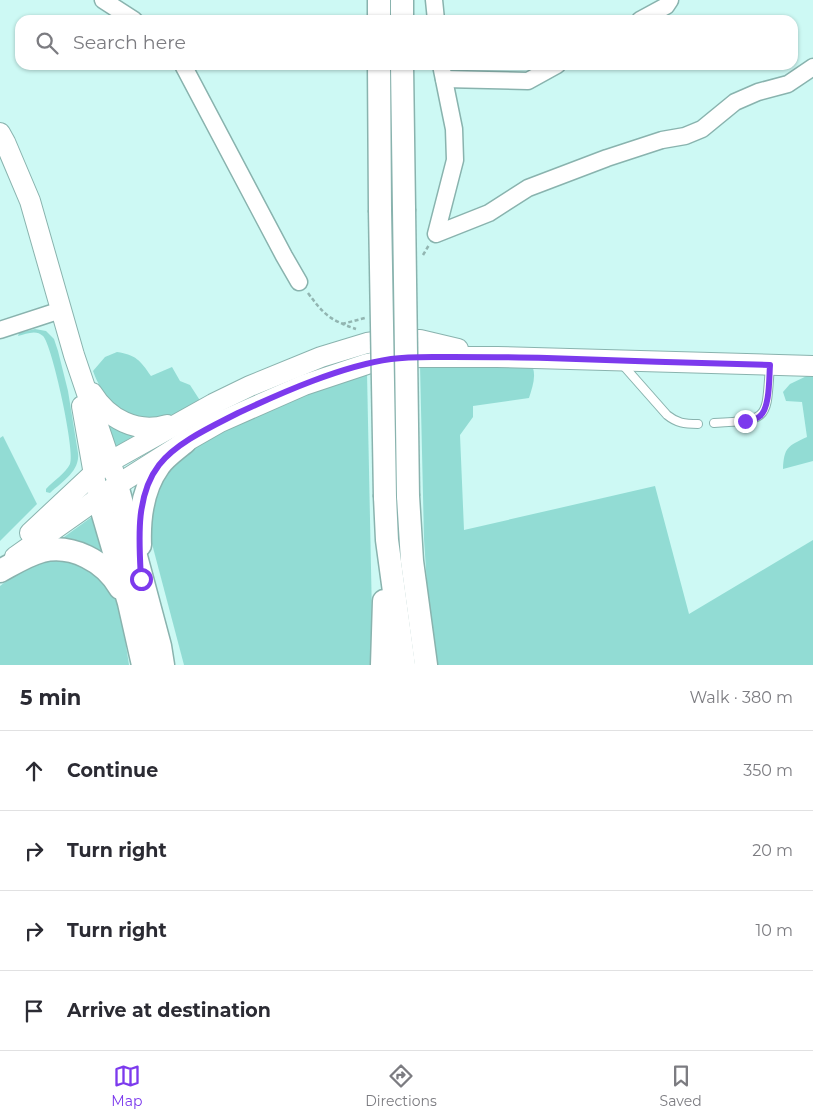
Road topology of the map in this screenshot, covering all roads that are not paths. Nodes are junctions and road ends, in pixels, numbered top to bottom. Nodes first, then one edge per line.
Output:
1 (103, 0) edge
2 (379, 0) edge
3 (402, 0) edge
4 (434, 0) edge
5 (670, 0) edge
6 (126, 15) edge
7 (379, 15) edge
8 (402, 15) edge
9 (436, 15) edge
10 (649, 15) edge
11 (813, 67) edge
12 (186, 70) edge
13 (379, 70) edge
14 (402, 70) edge
15 (549, 70) edge
16 (442, 72) edge
17 (0, 133) edge
18 (299, 282) road end
19 (62, 310) junction
20 (0, 330) edge
21 (74, 354) junction
22 (497, 357) junction
23 (618, 361) junction
24 (770, 365) junction
25 (813, 366) edge
26 (82, 378) junction
27 (714, 423) dead end
28 (698, 424) dead end
29 (184, 431) junction
30 (111, 461) junction
31 (93, 474) junction
32 (117, 485) junction
33 (98, 497) junction
34 (387, 540) junction
35 (0, 562) edge
36 (0, 569) edge
37 (141, 579) junction
38 (129, 603) junction
39 (163, 659) edge
40 (143, 665) edge
41 (382, 665) edge
42 (404, 665) edge
43 (426, 665) edge

1 - 6 street
2 - 7 main road
3 - 8 main road
4 - 9 street
5 - 10 street
11 - 16 street
12 - 18 street
13 - 34 main road, bridge
14 - 43 main road, bridge
15 - 16 street
17 - 19 street
19 - 20 street
19 - 21 street
21 - 26 street
21 - 31 street
22 - 23 street
22 - 29 street
22 - 29 street
23 - 24 street
23 - 28 lane
24 - 25 street
24 - 27 lane
26 - 29 street
26 - 30 street
29 - 30 street
29 - 32 street
29 - 37 main road
30 - 31 street
30 - 32 street
31 - 33 street
31 - 35 street
32 - 33 street
32 - 37 main road
33 - 36 street
33 - 38 main road
34 - 41 main road
34 - 42 main road
36 - 38 main road
37 - 39 main road
38 - 40 main road

